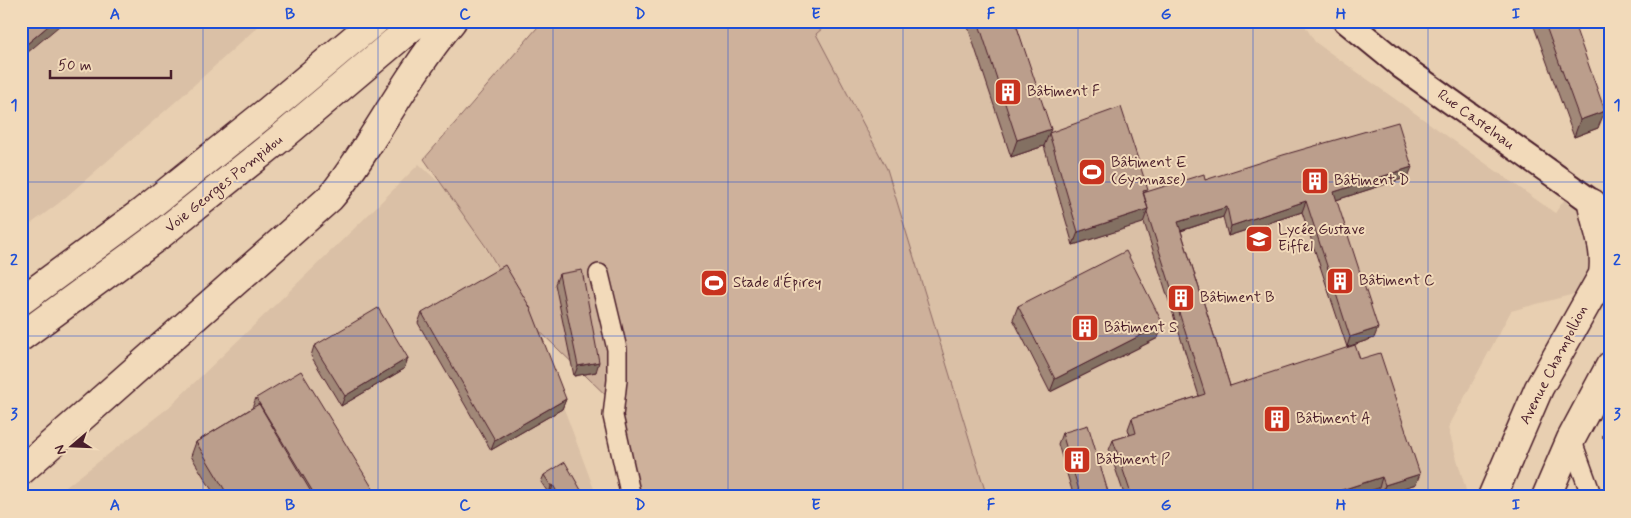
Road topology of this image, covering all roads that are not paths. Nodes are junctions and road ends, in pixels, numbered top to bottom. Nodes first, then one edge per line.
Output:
1 (375, 21) edge
2 (419, 21) edge
3 (452, 21) edge
4 (1346, 21) edge
5 (1604, 206) edge
6 (1606, 268) edge
7 (599, 274) dead end
8 (21, 301) edge
9 (21, 336) edge
10 (1610, 366) edge
11 (1571, 439) junction
12 (21, 471) edge
13 (631, 497) edge
14 (1492, 497) edge
15 (1546, 497) edge
16 (1592, 497) edge

1 - 8 main road, Voie Georges Pompidou
2 - 9 main road, Voie Georges Pompidou
3 - 12 main road
4 - 5 street, Rue Castelnau
5 - 6 main road
6 - 14 main road, Avenue Champollion
7 - 13 street
10 - 11 main road
11 - 15 main road
11 - 16 street

